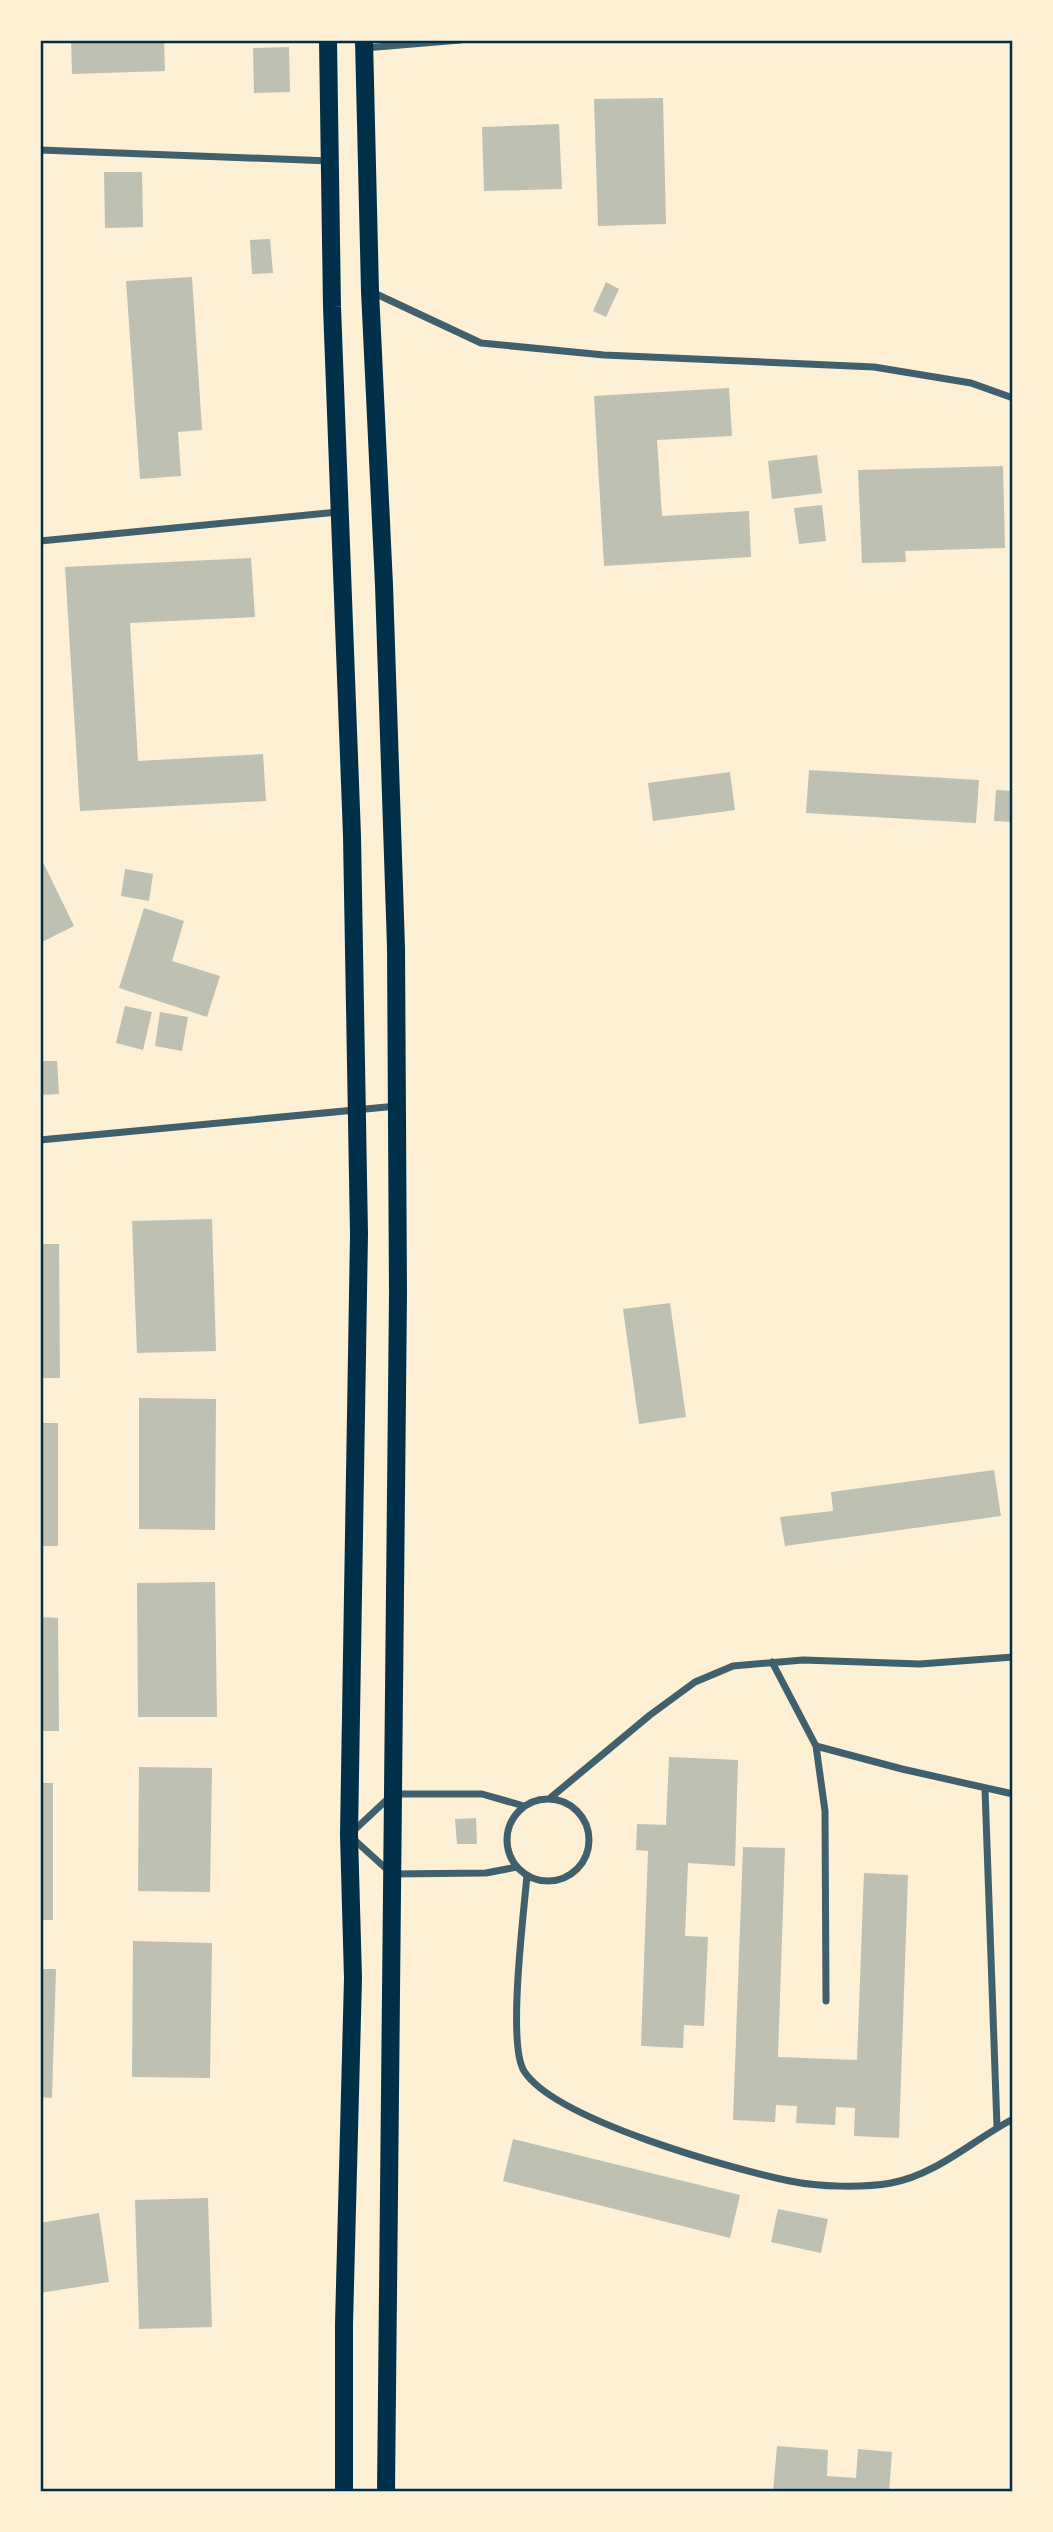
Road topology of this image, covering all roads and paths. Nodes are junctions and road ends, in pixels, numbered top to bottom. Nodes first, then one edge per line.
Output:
1 (328, 40) edge
2 (460, 40) edge
3 (364, 44) edge
4 (40, 150) edge
5 (331, 161) junction
6 (370, 291) junction
7 (1013, 398) edge
8 (338, 512) junction
9 (40, 541) edge
10 (397, 1106) junction
11 (357, 1110) junction
12 (40, 1140) edge
13 (1013, 1657) edge
14 (772, 1662) junction
15 (816, 1746) junction
16 (985, 1789) junction
17 (393, 1794) junction
18 (1013, 1794) edge
19 (549, 1799) junction
20 (524, 1806) junction
21 (349, 1835) junction
22 (517, 1867) junction
23 (392, 1874) junction
24 (527, 1875) junction
25 (826, 2001) dead end
26 (1013, 2119) edge
27 (997, 2127) junction
28 (344, 2492) edge
29 (386, 2492) edge

1 - 5 main road
2 - 3 street
3 - 6 main road
4 - 5 street
5 - 8 main road
6 - 7 street
6 - 10 main road
8 - 9 street
8 - 11 main road
10 - 11 street
10 - 17 main road
11 - 12 street
11 - 21 main road
13 - 14 street
14 - 15 street
14 - 19 street
15 - 16 street
15 - 25 street
16 - 18 street
16 - 27 street
17 - 20 street
17 - 21 street
17 - 23 main road
19 - 20 street
19 - 24 street
20 - 22 street
21 - 23 street
21 - 28 main road
22 - 23 street
22 - 24 street
23 - 29 main road
24 - 27 street
26 - 27 street

